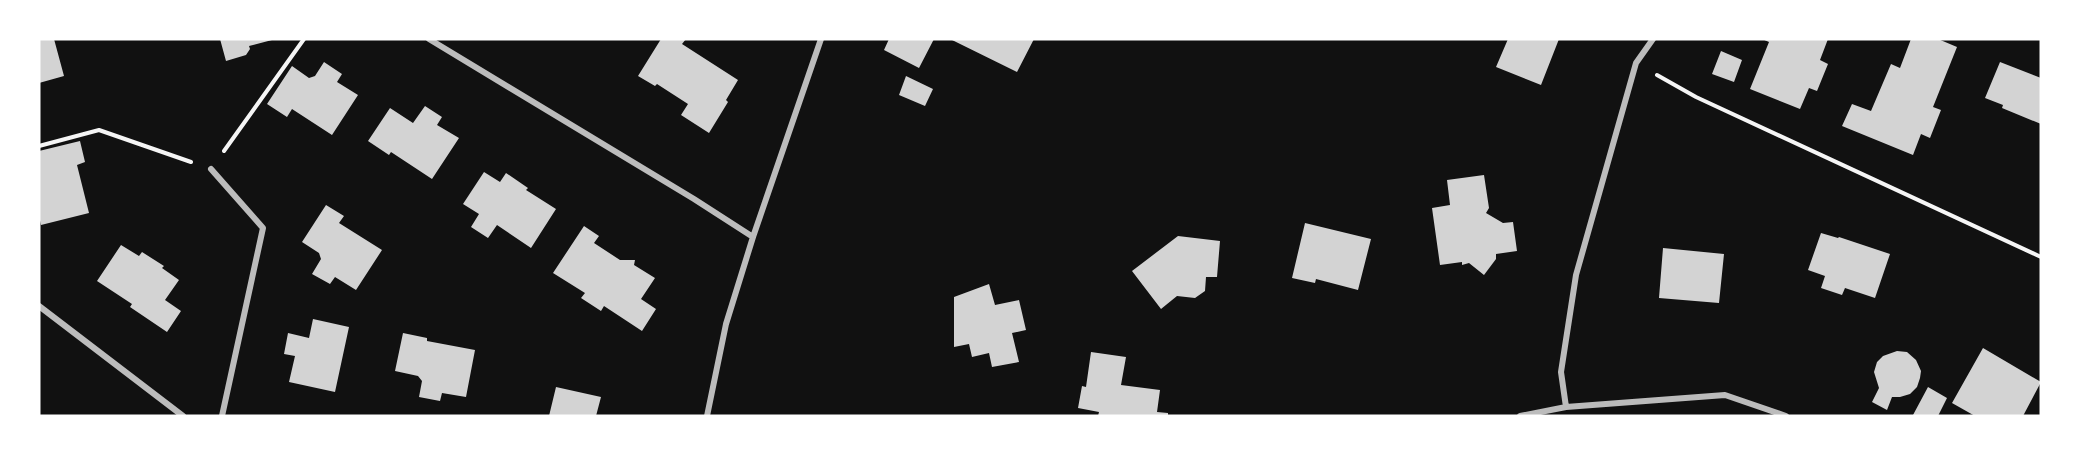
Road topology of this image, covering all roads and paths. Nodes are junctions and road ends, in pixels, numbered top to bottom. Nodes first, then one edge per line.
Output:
1 (304, 39) edge
2 (429, 39) edge
3 (822, 39) edge
4 (1653, 39) edge
5 (1636, 63) junction
6 (39, 146) edge
7 (211, 169) junction
8 (753, 237) junction
9 (2041, 257) edge
10 (39, 306) edge
11 (1566, 407) junction
12 (183, 416) edge
13 (222, 416) edge
14 (707, 416) edge
15 (1520, 416) edge
16 (1786, 416) edge

1 - 7 path
2 - 8 street
3 - 8 street
4 - 5 street
5 - 9 path
5 - 11 street
6 - 7 path
7 - 13 street
8 - 14 street
10 - 12 street
11 - 15 street
11 - 16 street

